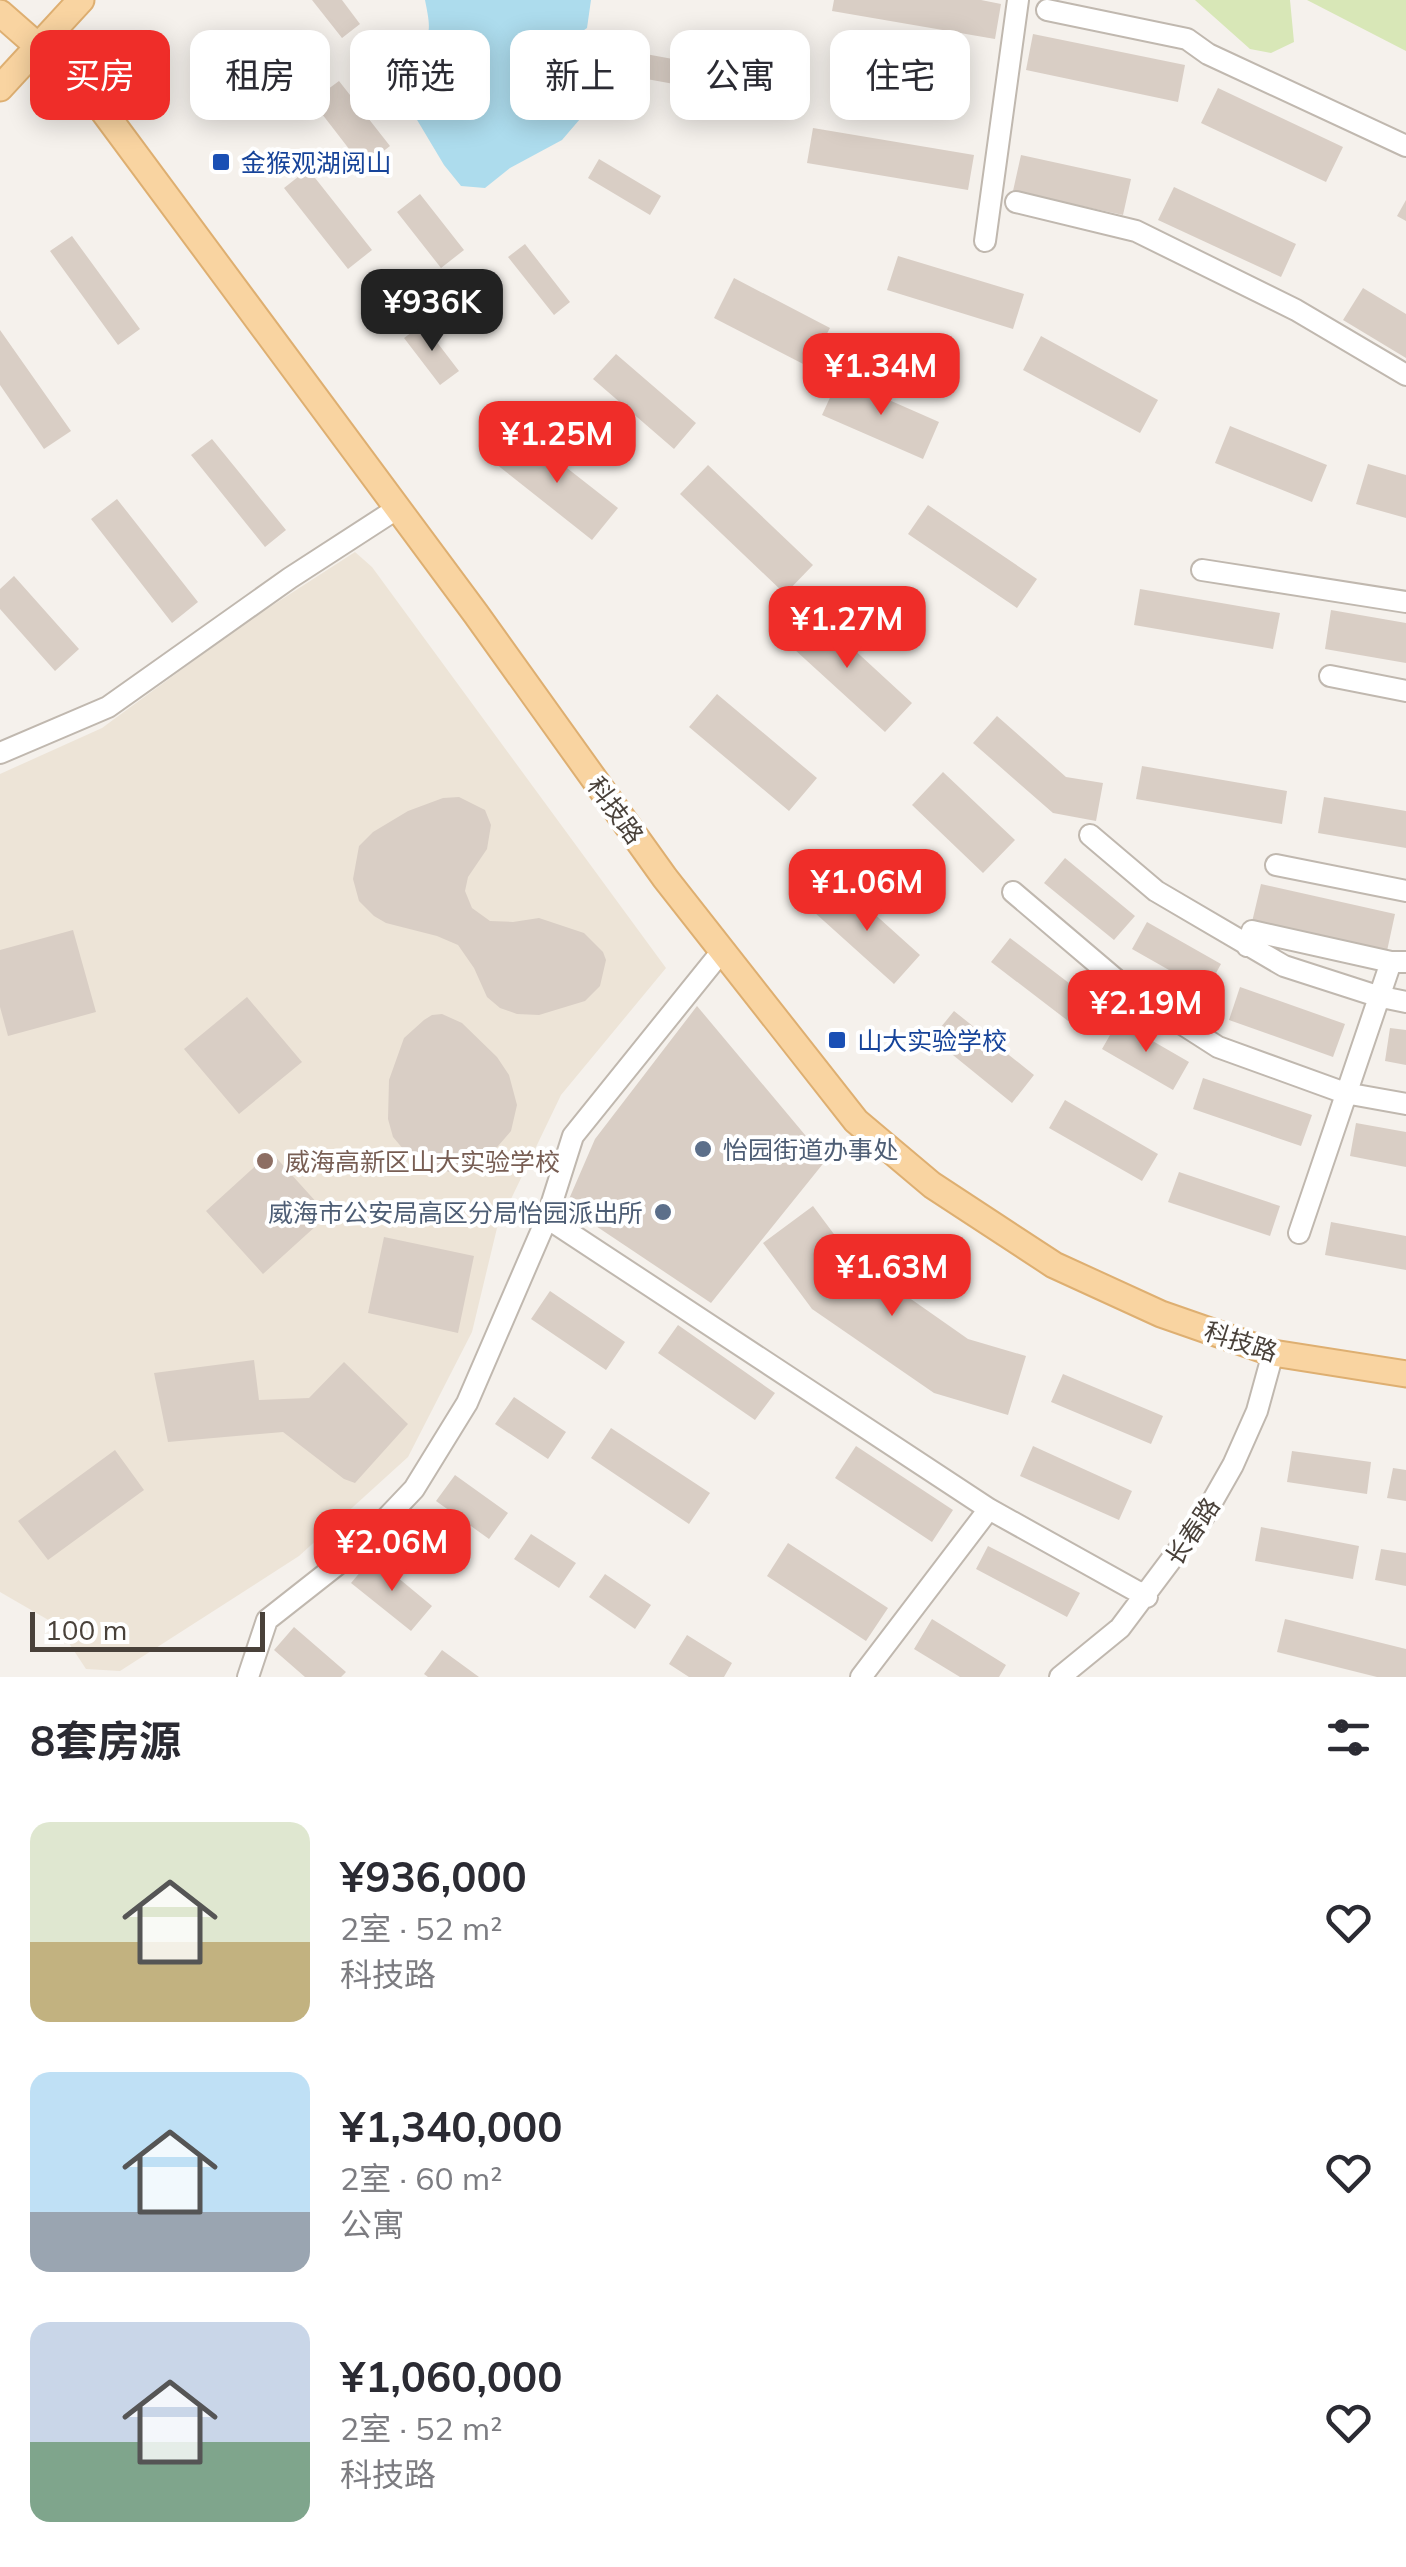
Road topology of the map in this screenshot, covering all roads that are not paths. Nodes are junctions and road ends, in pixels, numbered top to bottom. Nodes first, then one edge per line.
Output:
1 (81, 0) edge
2 (1018, 0) edge
3 (1047, 10) dead end
4 (0, 13) edge
5 (53, 30) edge
6 (30, 39) edge
7 (30, 55) edge
8 (0, 88) edge
9 (110, 120) edge
10 (1406, 146) edge
11 (1016, 202) dead end
12 (985, 241) dead end
13 (1406, 375) edge
14 (398, 508) junction
15 (1202, 570) dead end
16 (1406, 602) edge
17 (1330, 676) dead end
18 (1406, 690) edge
19 (0, 753) edge
20 (1090, 835) dead end
21 (1276, 865) dead end
22 (1406, 891) edge
23 (1012, 892) dead end
24 (1247, 946) junction
25 (722, 951) junction
26 (1398, 962) edge
27 (1378, 996) junction
28 (1406, 1002) edge
29 (1346, 1093) junction
30 (1406, 1104) edge
31 (547, 1218) junction
32 (1299, 1233) dead end
33 (1272, 1353) junction
34 (1406, 1374) edge
35 (989, 1508) junction
36 (1147, 1597) junction
37 (248, 1677) edge
38 (861, 1677) edge
39 (1060, 1677) edge

1 - 5 main road
2 - 12 street
3 - 10 street
4 - 6 main road, 科技路
7 - 8 main road
9 - 14 main road, 科技路
11 - 13 street
14 - 19 street
14 - 25 main road, 科技路
15 - 16 street
17 - 18 street
20 - 24 street
21 - 22 street
23 - 29 street
24 - 26 street
24 - 27 street
25 - 31 street
25 - 33 main road, 科技路
26 - 27 street
27 - 28 street
27 - 29 street
29 - 30 street
29 - 32 street
31 - 35 street
31 - 37 street
33 - 34 main road, 科技路
33 - 36 street, 长春路
35 - 36 street
35 - 38 street
36 - 39 street, 长春路

